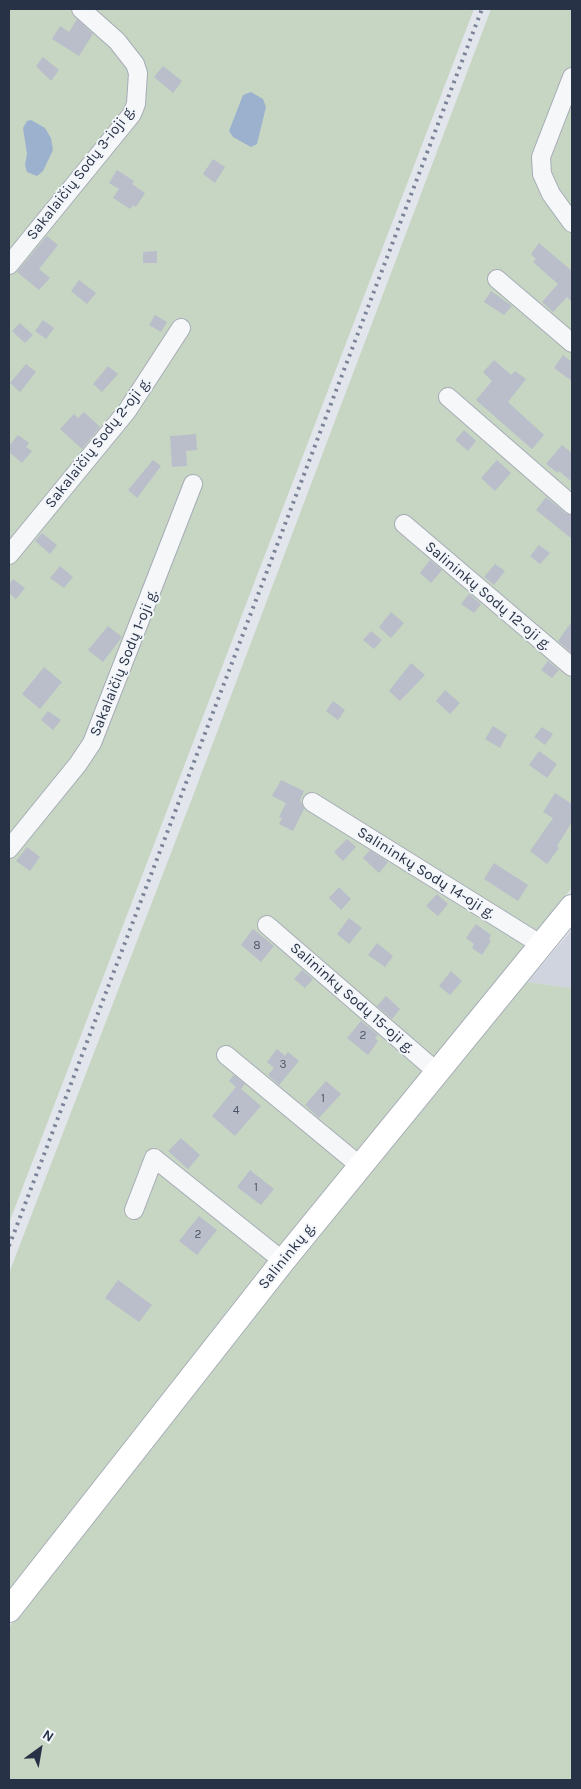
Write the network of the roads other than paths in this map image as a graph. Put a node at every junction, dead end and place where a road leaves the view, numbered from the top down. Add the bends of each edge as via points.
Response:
1 (81, 9) edge
2 (572, 77) edge
3 (572, 223) edge
4 (9, 265) edge
5 (497, 279) dead end
6 (181, 328) dead end
7 (572, 344) edge
8 (448, 397) dead end
9 (193, 484) dead end
10 (572, 505) edge
11 (404, 524) dead end
12 (9, 554) edge
13 (572, 667) edge
14 (312, 802) dead end
15 (9, 849) edge
16 (572, 907) edge
17 (267, 925) dead end
18 (540, 944) junction
19 (226, 1055) dead end
20 (436, 1071) junction
21 (360, 1165) junction
22 (134, 1210) dead end
23 (283, 1260) junction
24 (9, 1610) edge

1 - 4 street, Sakalaičių Sodų 3-ioji g. via 117,41 135,64 138,73 136,104 132,114
2 - 3 street via 541,157 542,174 551,194
5 - 7 street
6 - 12 street, Sakalaičių Sodų 2-oji g. via 127,411
8 - 10 street
9 - 15 street, Sakalaičių Sodų 1-oji g. via 92,743
11 - 13 street, Salininkų Sodų 12-oji g.
14 - 18 street, Salininkų Sodų 14-oji g.
16 - 18 main road, Salininkų g.
17 - 20 street, Salininkų Sodų 15-oji g.
18 - 20 main road, Salininkų g.
19 - 21 street
20 - 21 main road, Salininkų g.
21 - 23 main road, Salininkų g.
22 - 23 street via 154,1158
23 - 24 main road, Salininkų g.

